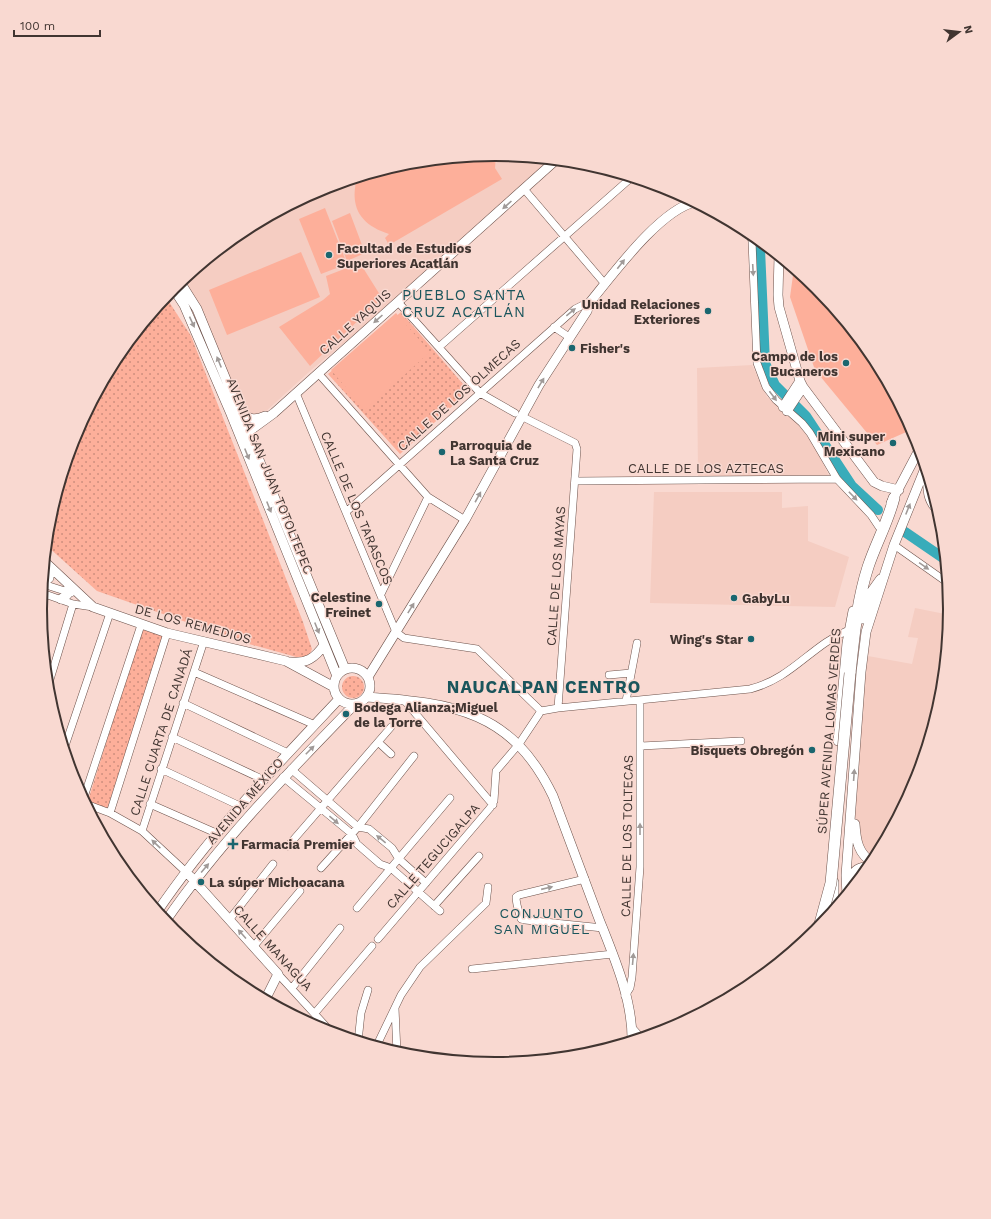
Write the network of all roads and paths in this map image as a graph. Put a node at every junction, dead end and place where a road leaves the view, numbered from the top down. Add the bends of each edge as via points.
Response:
1 (551, 165) edge
2 (627, 181) edge
3 (524, 189) junction
4 (688, 205) edge
5 (563, 237) junction
6 (752, 242) edge
7 (780, 263) edge
8 (605, 284) junction
9 (183, 287) edge
10 (177, 294) edge
11 (591, 301) junction
12 (398, 302) junction
13 (554, 327) junction
14 (570, 337) junction
15 (439, 347) junction
16 (318, 373) junction
17 (799, 388) junction
18 (296, 393) junction
19 (480, 393) junction
20 (786, 407) junction
21 (239, 411) junction
22 (274, 413) junction
23 (519, 415) junction
24 (244, 435) junction
25 (916, 455) edge
26 (919, 462) edge
27 (400, 464) junction
28 (910, 467) junction
29 (923, 474) edge
30 (837, 479) junction
31 (576, 481) junction
32 (927, 487) edge
33 (896, 494) junction
34 (428, 497) junction
35 (930, 500) edge
36 (346, 512) junction
37 (465, 520) junction
38 (879, 527) junction
39 (897, 547) junction
40 (49, 568) edge
41 (882, 580) junction
42 (943, 580) edge
43 (48, 584) edge
44 (69, 589) junction
45 (381, 594) junction
46 (47, 596) edge
47 (61, 599) junction
48 (73, 604) junction
49 (93, 607) junction
50 (110, 613) junction
51 (141, 625) junction
52 (848, 630) junction
53 (396, 632) junction
54 (167, 633) junction
55 (204, 641) junction
56 (637, 643) dead end
57 (324, 645) junction
58 (286, 661) junction
59 (345, 669) junction
60 (194, 672) junction
61 (852, 672) junction
62 (52, 673) edge
63 (631, 673) junction
64 (610, 675) dead end
65 (368, 677) junction
66 (335, 682) junction
67 (369, 693) junction
68 (339, 700) junction
69 (404, 700) junction
70 (640, 700) junction
71 (626, 701) junction
72 (183, 703) junction
73 (354, 705) junction
74 (558, 708) junction
75 (541, 711) junction
76 (315, 725) junction
77 (392, 727) dead end
78 (172, 737) junction
79 (67, 741) edge
80 (741, 741) dead end
81 (378, 742) junction
82 (519, 744) junction
83 (640, 746) junction
84 (288, 754) junction
85 (390, 754) dead end
86 (414, 756) dead end
87 (291, 768) junction
88 (161, 769) junction
89 (283, 777) junction
90 (264, 780) junction
91 (86, 792) edge
92 (450, 798) dead end
93 (328, 801) junction
94 (852, 802) junction
95 (150, 804) junction
96 (493, 805) junction
97 (92, 806) edge
98 (240, 806) junction
99 (322, 809) junction
100 (110, 812) junction
101 (226, 821) junction
102 (358, 826) junction
103 (237, 829) junction
104 (142, 830) junction
105 (216, 833) junction
106 (352, 834) junction
107 (833, 834) junction
108 (288, 846) dead end
109 (479, 856) dead end
110 (868, 858) edge
111 (399, 859) junction
112 (273, 864) dead end
113 (863, 866) edge
114 (321, 868) dead end
115 (391, 868) junction
116 (185, 871) junction
117 (584, 879) junction
118 (194, 880) junction
119 (426, 883) junction
120 (848, 886) edge
121 (488, 887) dead end
122 (847, 888) edge
123 (300, 891) dead end
124 (418, 892) junction
125 (834, 904) edge
126 (434, 906) junction
127 (160, 907) edge
128 (357, 908) dead end
129 (830, 909) edge
130 (440, 911) dead end
131 (169, 917) edge
132 (822, 917) edge
133 (229, 920) junction
134 (818, 922) edge
135 (340, 928) dead end
136 (603, 928) junction
137 (378, 939) dead end
138 (254, 946) junction
139 (372, 946) dead end
140 (613, 954) junction
141 (472, 969) dead end
142 (278, 974) junction
143 (292, 988) junction
144 (368, 990) dead end
145 (267, 996) edge
146 (625, 996) junction
147 (395, 1006) junction
148 (315, 1013) junction
149 (325, 1024) edge
150 (632, 1029) junction
151 (637, 1035) edge
152 (359, 1036) edge
153 (632, 1037) edge
154 (378, 1043) edge
155 (397, 1047) edge

1 - 3 main road, CALLE YAQUIS
2 - 5 street
3 - 5 street
3 -> 12 main road, CALLE YAQUIS
8 -> 4 main road via 629,253 663,222
5 - 8 street
5 - 15 street
6 -> 20 street via 757,363 766,387
7 - 17 main road via 779,307
8 - 11 main road
21 -> 9 main road, AVENIDA SAN JUAN TOTOLTEPEC via 197,309
10 -> 24 main road, AVENIDA SAN JUAN TOTOLTEPEC
13 -> 11 street, CALLE DE LOS OLMECAS via 575,308
11 - 14 main road
12 - 15 street
12 -> 16 main road, CALLE YAQUIS
13 - 14 street
13 - 19 street, CALLE DE LOS OLMECAS
23 -> 14 main road
15 - 19 street
16 - 18 main road, CALLE YAQUIS
16 - 27 street
17 - 20 main road
17 - 33 main road via 874,482
18 - 22 main road, CALLE YAQUIS
18 - 36 street, CALLE DE LOS TARASCOS
19 - 23 street
19 - 27 street, CALLE DE LOS OLMECAS
20 - 30 street via 810,433
21 - 22 main road via 254,420
21 - 24 main road, AVENIDA SAN JUAN TOTOLTEPEC
22 - 24 main road, CALLE YAQUIS
23 - 31 street, CALLE DE LOS MAYAS via 577,445
37 -> 23 main road
24 -> 57 main road, AVENIDA SAN JUAN TOTOLTEPEC
24 - 59 main road, AVENIDA SAN JUAN TOTOLTEPEC
25 - 28 main road, SÚPER AVENIDA LOMAS VERDES
26 - 28 main road
27 - 34 street
27 - 36 street, CALLE DE LOS OLMECAS
28 - 33 main road, SÚPER AVENIDA LOMAS VERDES
39 -> 29 main road
30 - 31 street, CALLE DE LOS AZTECAS
30 -> 38 street
31 - 74 street, CALLE DE LOS MAYAS
32 - 35 main road
33 - 38 main road, SÚPER AVENIDA LOMAS VERDES
33 - 61 highway via 890,515 868,566 860,596
34 - 37 street
34 - 45 street
36 - 45 street, CALLE DE LOS TARASCOS
53 -> 37 main road
38 - 52 main road, SÚPER AVENIDA LOMAS VERDES via 862,575
39 - 41 main road
39 -> 42 street
40 - 44 main road, DE LOS REMEDIOS
41 - 61 highway via 875,586 866,604
94 -> 41 main road via 860,672 866,632
43 - 44 street
44 - 47 main road
44 - 49 main road, DE LOS REMEDIOS
45 - 53 street, CALLE DE LOS TARASCOS
46 - 47 street
47 - 48 street
48 - 49 street
48 - 62 street
49 - 50 main road, DE LOS REMEDIOS
50 - 51 main road, DE LOS REMEDIOS
50 - 79 street
51 - 54 main road, DE LOS REMEDIOS
51 - 91 street
52 - 70 street via 830,639 795,667 763,686
52 - 107 main road, SÚPER AVENIDA LOMAS VERDES
53 - 65 main road
53 - 75 street via 404,638 478,649
54 - 55 main road, DE LOS REMEDIOS
54 - 100 street
55 - 58 main road, DE LOS REMEDIOS
55 - 60 street, CALLE CUARTA DE CANADÁ
56 - 63 street
57 - 58 main road via 310,660
57 - 66 main road, AVENIDA SAN JUAN TOTOLTEPEC
58 - 66 main road, DE LOS REMEDIOS via 324,681
59 - 65 main road via 358,668
59 - 66 main road
60 - 72 street, CALLE CUARTA DE CANADÁ
60 - 76 street
61 - 129 highway, bridge via 840,839
61 - 132 highway, bridge via 831,883
63 - 64 street
63 - 71 street
65 - 67 main road
66 - 68 main road via 334,692
67 - 69 main road
67 - 73 main road via 363,702
68 - 73 main road
68 - 76 main road, AVENIDA MÉXICO
69 - 82 main road via 468,713 488,722
69 - 96 street
70 - 71 street
70 - 83 street, CALLE DE LOS TOLTECAS
71 - 74 street
72 - 78 street, CALLE CUARTA DE CANADÁ
72 - 84 street
87 -> 73 main road, AVENIDA MÉXICO
74 - 75 street
75 - 82 street, CALLE TEGUCIGALPA
76 - 84 main road, AVENIDA MÉXICO
77 - 81 street
78 - 88 street, CALLE CUARTA DE CANADÁ
78 - 90 street
80 - 83 street
81 - 85 street
81 - 93 street
82 - 96 street, CALLE TEGUCIGALPA via 496,771
82 - 117 main road via 543,777
146 -> 83 street, CALLE DE LOS TOLTECAS via 632,977 640,896
84 - 90 main road, AVENIDA MÉXICO
86 - 102 street
87 - 89 main road, AVENIDA MÉXICO
87 - 93 street
88 - 95 street, CALLE CUARTA DE CANADÁ
88 - 98 street
89 - 99 street
89 - 103 main road, AVENIDA MÉXICO
90 - 98 main road, AVENIDA MÉXICO
92 - 111 street
93 - 99 street
93 - 102 street
94 - 110 main road via 857,842 860,851
94 - 122 main road
95 - 104 street, CALLE CUARTA DE CANADÁ
95 - 105 street
96 - 119 street, CALLE TEGUCIGALPA
97 - 100 street
98 - 101 main road, AVENIDA MÉXICO
99 -> 106 street
99 - 108 street
100 - 104 street
101 - 103 main road
101 - 105 main road, AVENIDA MÉXICO
102 - 106 street
111 -> 102 street via 392,848 369,830
118 -> 103 main road, AVENIDA MÉXICO
116 -> 104 street
105 - 116 main road, AVENIDA MÉXICO
106 - 114 street
106 - 115 street via 357,844 380,864
107 - 125 main road, SÚPER AVENIDA LOMAS VERDES
107 - 134 main road via 830,870
109 - 126 street
111 - 115 street
111 - 119 street
112 - 133 street
113 - 120 main road via 851,875
115 - 124 street
115 - 128 street
116 - 118 main road, CALLE MANAGUA
116 - 127 main road, AVENIDA MÉXICO
117 - 136 main road
136 -> 117 street via 521,919 516,897
118 - 131 main road, AVENIDA MÉXICO
118 - 133 main road, CALLE MANAGUA
119 - 124 street, CALLE TEGUCIGALPA
121 - 147 street via 486,903 420,967
123 - 138 street
124 - 126 street
124 - 137 street, CALLE TEGUCIGALPA
126 - 130 street
138 -> 133 main road, CALLE MANAGUA
135 - 143 street
136 - 140 main road
138 - 142 main road, CALLE MANAGUA
139 - 148 street
140 - 141 street
140 - 146 main road
142 - 143 street, CALLE MANAGUA
142 - 145 main road
143 - 148 street, CALLE MANAGUA
144 - 152 street via 361,1013
146 - 150 main road
147 - 154 street
147 - 155 street
148 - 149 street, CALLE MANAGUA
150 - 151 main road
150 - 153 main road

